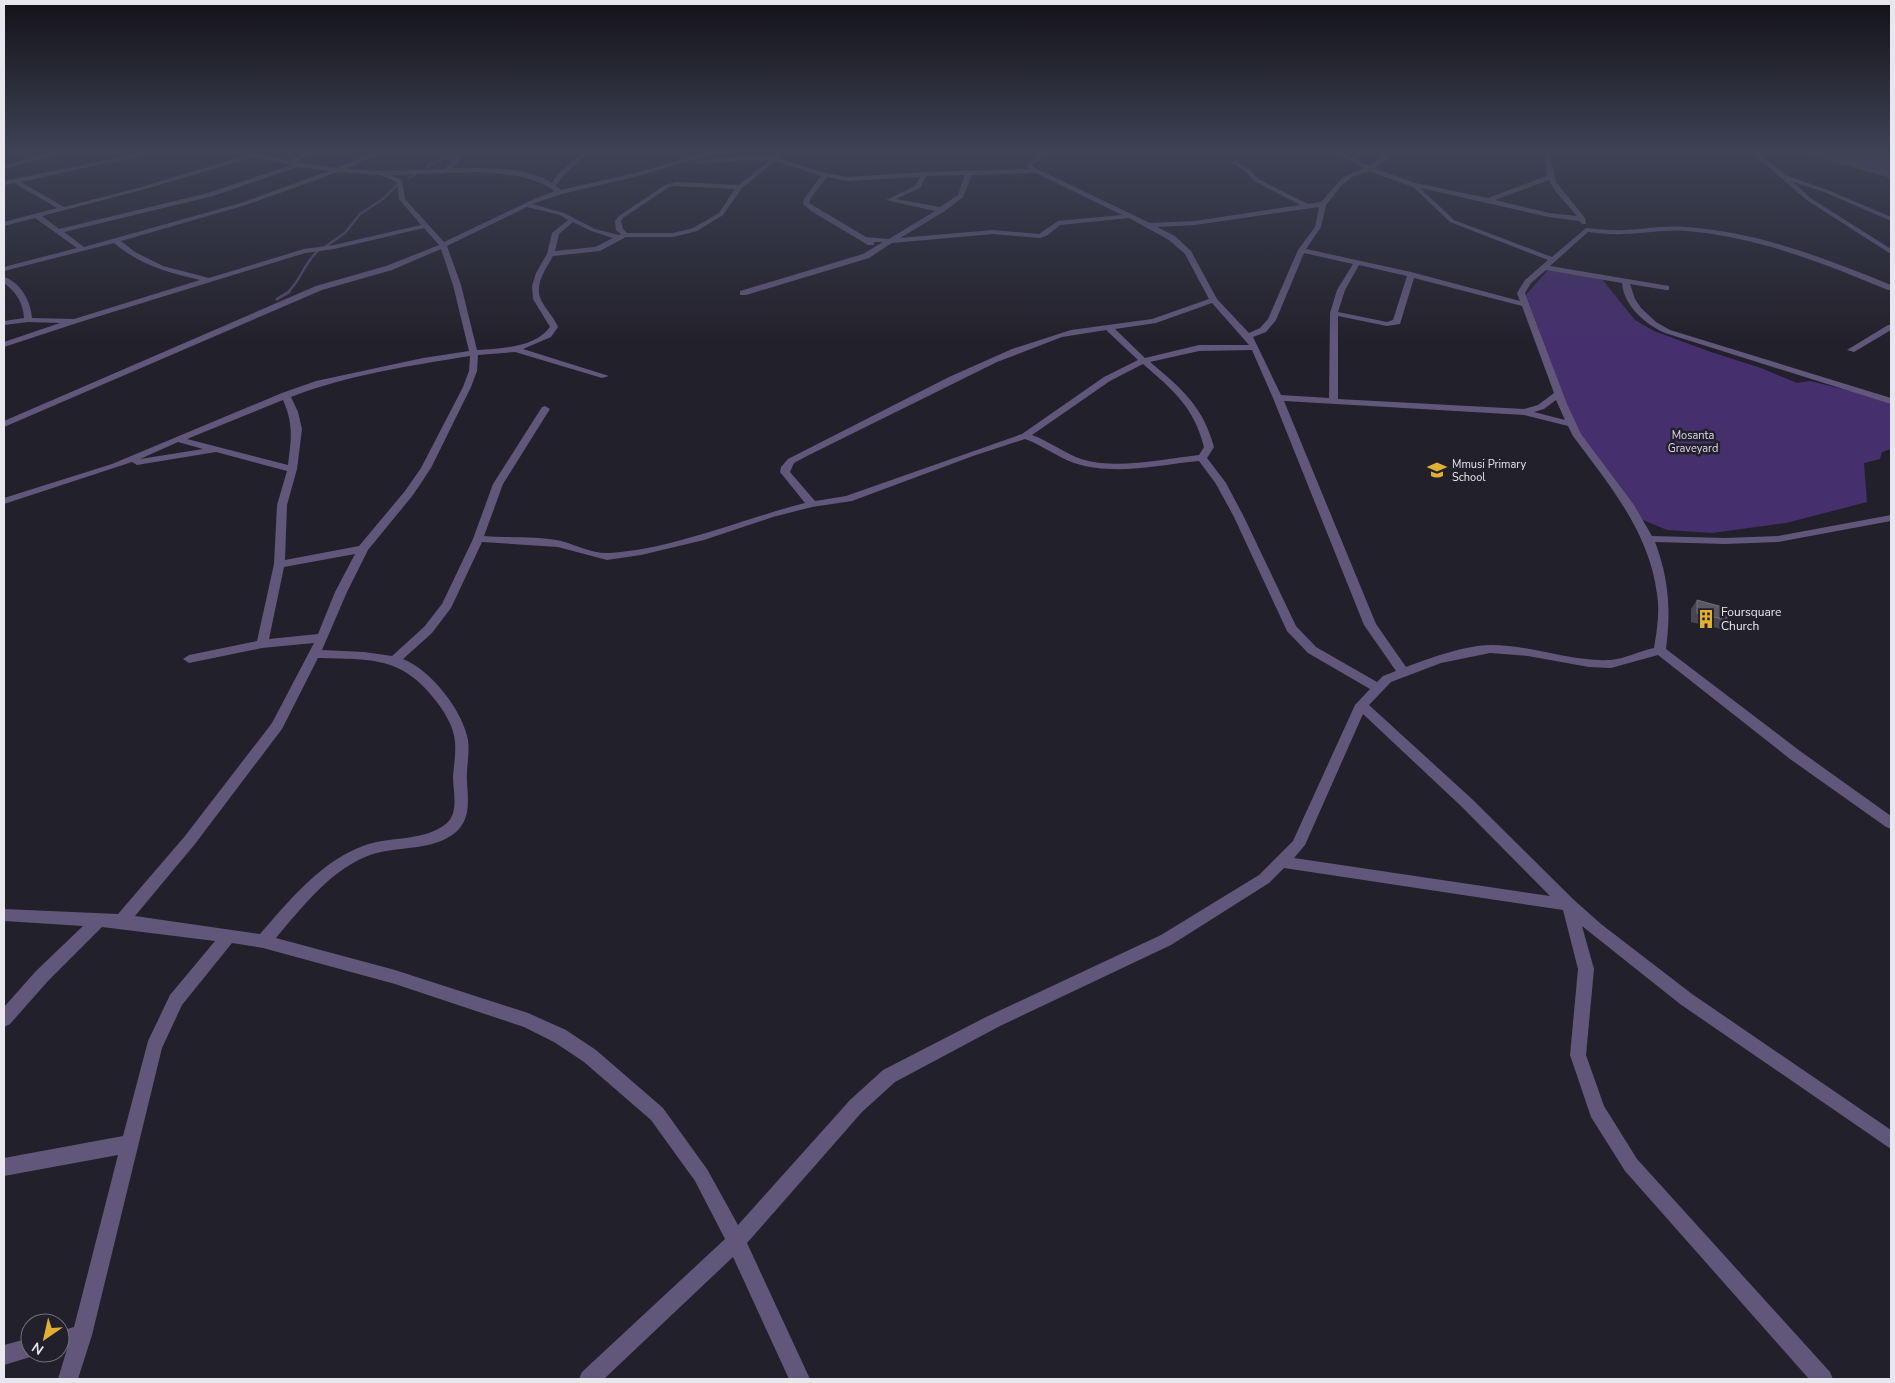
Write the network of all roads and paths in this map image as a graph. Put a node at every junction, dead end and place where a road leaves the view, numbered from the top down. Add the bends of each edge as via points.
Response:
1 (37, 216) joint
2 (122, 216) edge
3 (204, 216) edge
4 (417, 216) edge
5 (505, 216) edge
6 (565, 216) edge
7 (623, 216) edge
8 (718, 216) edge
9 (823, 216) edge
10 (934, 216) edge
11 (1130, 216) joint
12 (1244, 216) edge
13 (1320, 216) edge
14 (1446, 216) edge
15 (1551, 216) edge
16 (1577, 216) edge
17 (1834, 216) edge
18 (572, 220) junction
19 (6, 222) edge
20 (1148, 225) junction
21 (1584, 225) junction
22 (426, 226) junction
23 (59, 231) junction
24 (622, 236) junction
25 (866, 239) junction
26 (116, 241) junction
27 (893, 241) junction
28 (443, 246) junction
29 (83, 249) junction
30 (879, 249) junction
31 (1302, 250) junction
32 (1891, 252) edge
33 (551, 254) junction
34 (1356, 263) junction
35 (1549, 263) junction
36 (4, 270) edge
37 (1411, 274) junction
38 (4, 279) edge
39 (211, 280) junction
40 (1626, 280) junction
41 (1666, 288) dead end
42 (1891, 288) edge
43 (743, 293) dead end
44 (1214, 300) junction
45 (1524, 304) junction
46 (1334, 314) junction
47 (28, 320) junction
48 (74, 321) junction
49 (4, 323) edge
50 (1108, 326) junction
51 (1889, 331) edge
52 (1248, 336) junction
53 (4, 345) edge
54 (1255, 347) junction
55 (514, 349) junction
56 (1851, 350) dead end
57 (474, 353) junction
58 (1144, 361) junction
59 (605, 376) dead end
60 (1558, 394) junction
61 (285, 395) junction
62 (1278, 398) junction
63 (1891, 400) edge
64 (1333, 401) junction
65 (545, 409) dead end
66 (1524, 412) junction
67 (6, 421) edge
68 (1571, 424) junction
69 (1025, 436) junction
70 (177, 438) junction
71 (218, 450) junction
72 (1202, 458) junction
73 (115, 466) junction
74 (292, 469) junction
75 (4, 501) edge
76 (812, 504) junction
77 (1891, 515) edge
78 (478, 539) junction
79 (1648, 539) junction
80 (363, 549) junction
81 (279, 564) junction
82 (322, 638) junction
83 (262, 644) junction
84 (1660, 650) junction
85 (314, 654) junction
86 (189, 659) dead end
87 (395, 660) junction
88 (1403, 672) junction
89 (1378, 688) junction
90 (1361, 704) junction
91 (1891, 823) edge
92 (1281, 862) junction
93 (1569, 905) junction
94 (4, 914) edge
95 (99, 920) junction
96 (122, 921) junction
97 (229, 935) junction
98 (263, 940) junction
99 (4, 1019) edge
100 (1891, 1140) edge
101 (129, 1144) junction
102 (4, 1167) edge
103 (736, 1241) junction
104 (82, 1336) junction
105 (70, 1339) edge
106 (20, 1351) edge
107 (4, 1355) edge
108 (68, 1379) edge
109 (589, 1379) edge
110 (800, 1379) edge
111 (1823, 1379) edge

1 - 19 street
1 - 23 street
2 - 23 street
3 - 26 street
4 - 22 street
5 - 28 street
6 - 18 street
7 - 24 street via 618,221
8 - 24 street via 689,232
9 - 25 street
10 - 27 street
11 - 20 street
11 - 27 street via 1058,223 1046,235 1040,236 993,232
12 - 20 street via 1195,223
13 - 31 street via 1318,227
14 - 35 street
15 - 21 street
16 - 21 street
17 - 32 street
18 - 24 street via 593,230
18 - 33 street via 556,233
20 - 44 street via 1182,246
21 - 35 street
21 - 42 street via 1627,232 1687,229 1752,239 1801,251
22 - 28 street
22 - 39 street via 304,251
23 - 29 street
24 - 33 street via 597,249
25 - 27 street
25 - 30 street
26 - 29 street
26 - 39 street via 132,254 160,268
27 - 30 street
28 - 57 street via 457,285
28 - 67 street via 389,268 319,288
29 - 36 street
30 - 43 street via 866,256
31 - 34 street
31 - 52 street via 1272,320 1263,330
33 - 55 street via 534,288 539,304 554,327 540,340
34 - 37 street
34 - 46 street via 1341,290
35 - 40 street
35 - 45 street via 1521,293
37 - 45 street
37 - 46 street via 1397,322 1387,324
38 - 47 street via 21,295
39 - 48 street
40 - 41 street
40 - 63 street via 1631,298 1654,324 1693,340
44 - 50 street via 1155,320
44 - 52 street
45 - 60 street
46 - 64 street
47 - 48 street
47 - 49 street
48 - 53 street
50 - 58 street
50 - 76 street via 1058,335 988,361 791,461 785,472
51 - 56 street
52 - 54 street
54 - 58 street via 1199,348
54 - 62 street
55 - 57 street
55 - 59 street
57 - 61 street via 319,383
57 - 80 street via 473,371 467,387 426,468
58 - 69 street via 1106,379
58 - 72 street via 1190,402 1207,436 1209,447
60 - 66 street via 1541,406
60 - 68 street
61 - 70 street
61 - 74 street via 297,429
62 - 64 street
62 - 88 street via 1370,625
64 - 66 street
65 - 78 street via 498,484
66 - 68 street
68 - 79 street via 1630,507
69 - 72 street via 1093,465 1118,466
69 - 76 street via 848,499
70 - 71 street
70 - 73 street
71 - 73 street
71 - 74 street
72 - 89 street via 1221,483 1239,517 1291,628 1312,650
73 - 75 street
74 - 81 street via 282,505
76 - 78 street via 769,514 700,538 607,557 559,544
77 - 79 street via 1778,539
78 - 87 street via 447,605 428,630
79 - 84 street via 1663,594
80 - 81 street
80 - 82 street
81 - 83 street
82 - 83 street
82 - 85 street
83 - 86 street
84 - 88 street via 1611,664 1490,649 1440,659
84 - 91 street via 1795,755
85 - 87 street
85 - 96 street via 277,726 190,840
87 - 98 street via 415,671 430,685 449,708 461,738 462,803 458,820 442,833 353,855 300,900
88 - 89 street
89 - 90 street
90 - 92 street via 1298,845
90 - 93 street
92 - 93 street
92 - 103 street via 1264,879 1166,940 994,1021 889,1076 856,1106
93 - 100 street via 1686,999
93 - 111 street via 1586,969 1578,1055 1598,1111 1631,1165
94 - 95 street
95 - 96 street
95 - 99 street
96 - 97 street
97 - 98 street
97 - 101 street via 176,1000 154,1048
98 - 103 street via 429,988 528,1020 560,1036 590,1056 657,1114 701,1175
101 - 102 street
101 - 104 street
103 - 109 street
103 - 110 street
104 - 105 street
104 - 108 street
106 - 107 street

